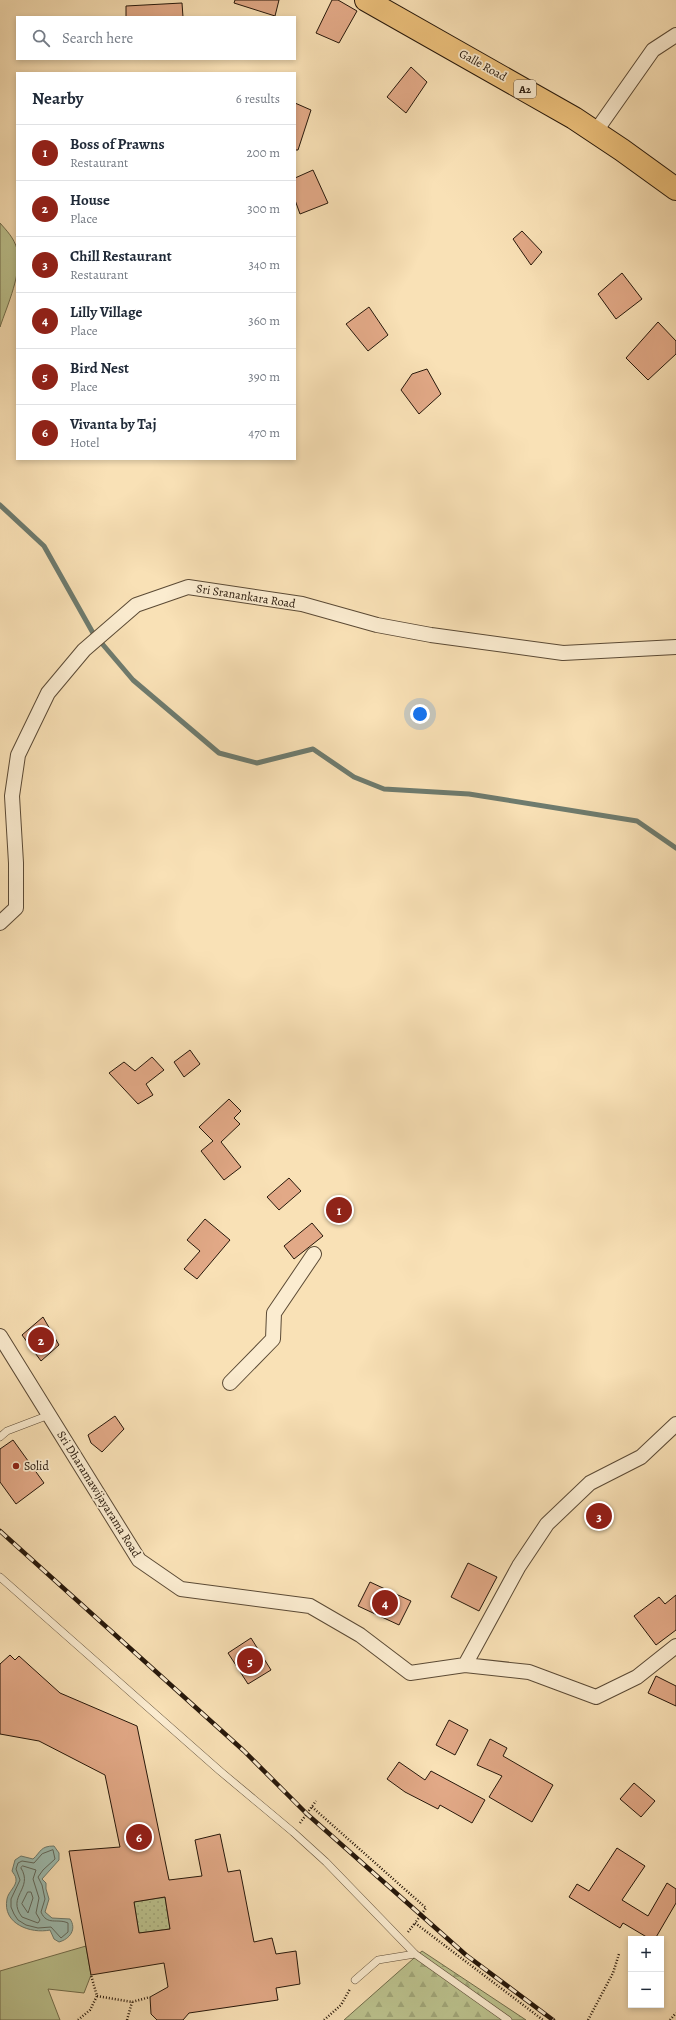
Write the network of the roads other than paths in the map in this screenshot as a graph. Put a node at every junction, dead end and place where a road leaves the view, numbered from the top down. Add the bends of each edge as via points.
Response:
1 (366, 0) edge
2 (676, 35) edge
3 (596, 131) junction
4 (676, 190) edge
5 (676, 647) edge
6 (0, 923) edge
7 (314, 1254) dead end
8 (0, 1336) edge
9 (230, 1383) dead end
10 (49, 1415) junction
11 (676, 1424) edge
12 (0, 1437) edge
13 (0, 1577) edge
14 (676, 1646) edge
15 (465, 1665) junction
16 (415, 1954) junction
17 (355, 1980) road end
18 (508, 2020) edge

1 - 3 highway, Galle Road / A2
2 - 3 street via 653,50
3 - 4 highway, Galle Road / A2
5 - 6 street, Sri Sranankara Road via 563,654 431,635 377,625 302,604 188,587 136,605 84,650 48,693 18,755 12,796 16,908
7 - 9 street via 274,1313 273,1339
8 - 10 street, Sri Dharamawijayarama Road
10 - 12 lane via 7,1431
10 - 15 street, Sri Dharamawijayarama Road via 139,1560 181,1589 310,1606 360,1635 410,1673
11 - 15 street via 641,1457 590,1483 547,1524 519,1566
13 - 16 lane via 293,1832 326,1862
14 - 15 street, Sri Dharamawijayarama Road via 637,1677 596,1698 529,1672
16 - 17 lane via 378,1960
16 - 18 lane

